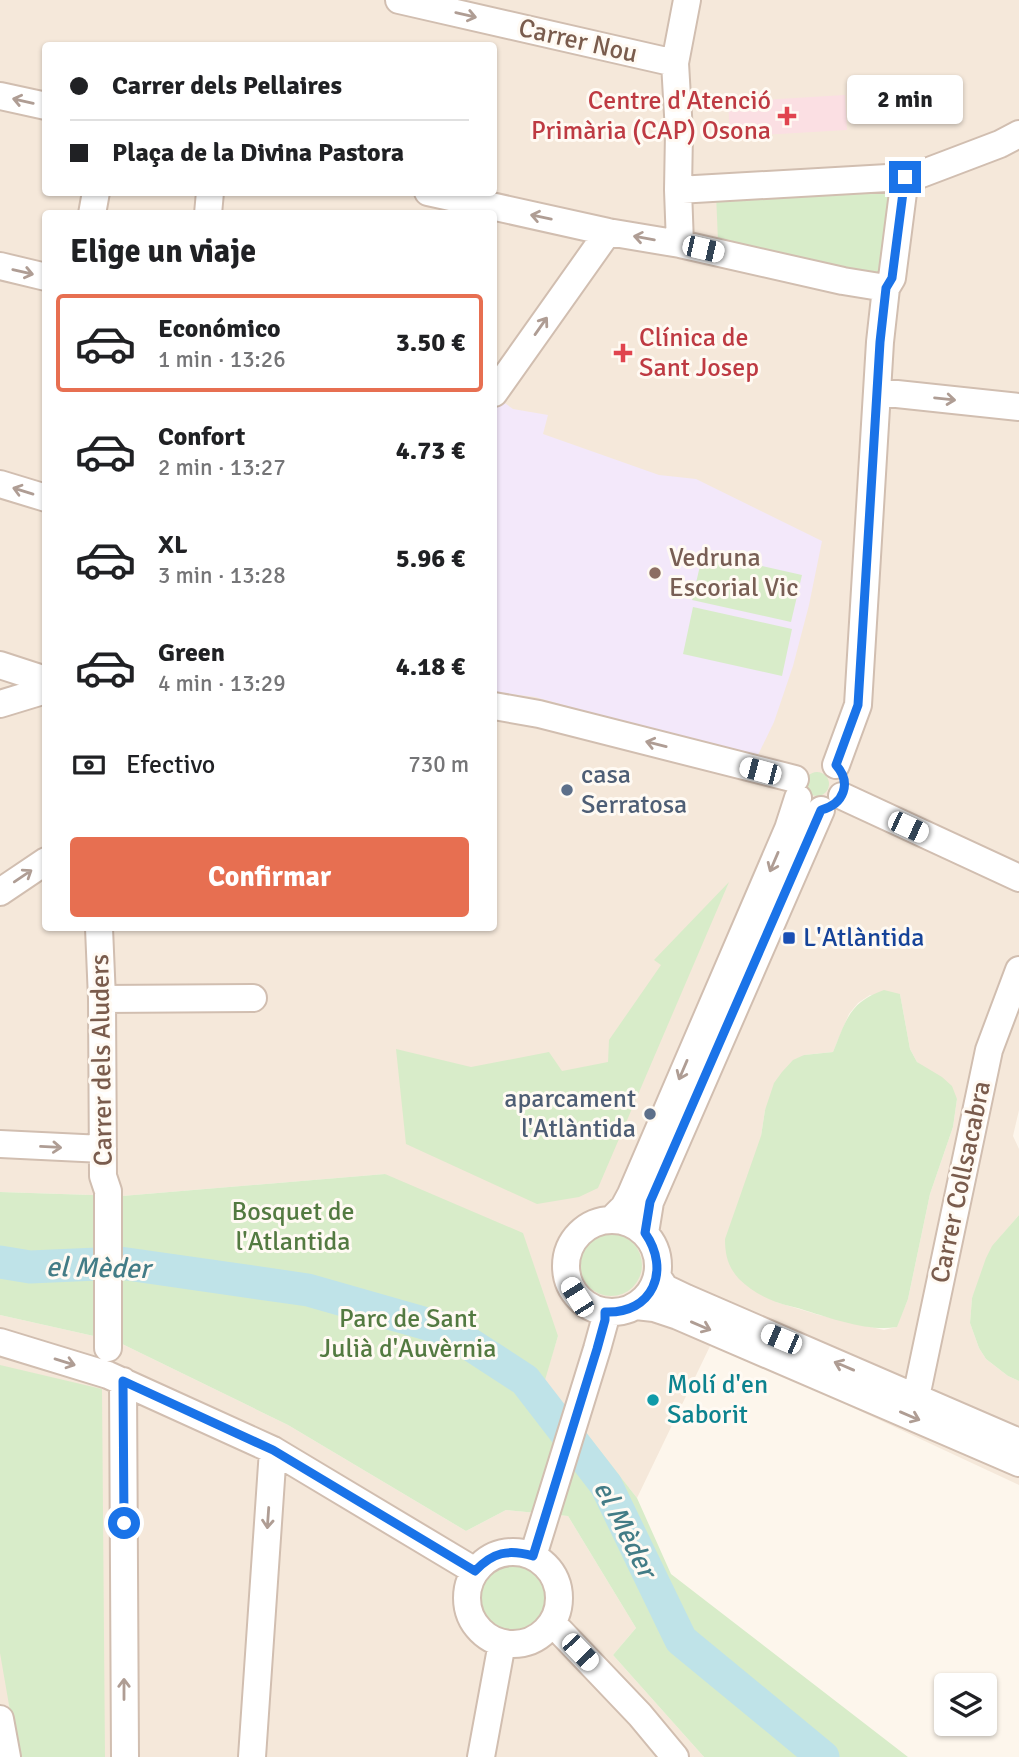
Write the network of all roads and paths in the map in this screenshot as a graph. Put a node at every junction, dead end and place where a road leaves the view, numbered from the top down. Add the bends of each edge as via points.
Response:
1 (400, 0) edge
2 (687, 0) edge
3 (705, 0) edge
4 (675, 63) junction
5 (0, 96) edge
6 (42, 105) edge
7 (1019, 134) edge
8 (905, 177) junction
9 (678, 190) junction
10 (446, 196) edge
11 (608, 232) junction
12 (680, 244) junction
13 (0, 266) edge
14 (42, 276) edge
15 (886, 288) junction
16 (497, 384) edge
17 (878, 391) junction
18 (1019, 407) edge
19 (0, 484) edge
20 (42, 497) edge
21 (0, 665) edge
22 (42, 679) edge
23 (42, 691) edge
24 (0, 704) edge
25 (497, 707) edge
26 (810, 773) junction
27 (832, 803) junction
28 (42, 864) edge
29 (1019, 878) edge
30 (0, 892) edge
31 (99, 931) edge
32 (1019, 970) edge
33 (253, 998) dead end
34 (102, 999) junction
35 (0, 1144) edge
36 (103, 1149) junction
37 (611, 1220) junction
38 (645, 1233) junction
39 (657, 1276) junction
40 (636, 1306) junction
41 (605, 1312) junction
42 (0, 1342) edge
43 (108, 1348) dead end
44 (123, 1381) junction
45 (916, 1397) junction
46 (1019, 1442) edge
47 (273, 1450) junction
48 (1019, 1463) edge
49 (533, 1556) junction
50 (475, 1571) junction
51 (550, 1627) junction
52 (502, 1643) junction
53 (0, 1719) edge
54 (7, 1757) edge
55 (125, 1757) edge
56 (252, 1757) edge
57 (481, 1757) edge
58 (675, 1757) edge

1 -> 4 street, Carrer Nou
2 - 3 street
2 - 4 street
4 - 9 street
6 -> 5 street
7 - 8 street
8 - 9 street
8 - 15 street via 892,278
9 - 12 street
11 -> 10 street
12 -> 11 street
16 -> 11 street
12 - 15 street
13 -> 14 street
15 - 17 street
17 -> 18 street
17 - 26 street via 858,705
20 -> 19 street
21 - 22 street
23 - 24 street
26 -> 25 street
26 - 27 street via 808,807
26 - 27 street via 844,777 845,787
26 -> 37 street via 631,1194
27 - 29 street
27 - 38 street via 650,1202
30 -> 28 street
31 - 34 street, Carrer dels Aluders
32 - 45 street, Carrer Collsacabra via 989,1050
33 - 34 street
34 - 36 street, Carrer dels Aluders
35 -> 36 street
36 - 43 street, Carrer dels Aluders via 108,1191
37 - 38 street
37 - 41 street via 597,1222 578,1234 565,1268 577,1297
38 - 39 street via 655,1250
39 - 40 street via 654,1287
45 -> 39 street via 686,1298 666,1288
40 - 41 street
40 -> 48 street via 678,1316
41 - 49 street
42 -> 44 street
44 - 47 street
55 -> 44 street
45 - 46 street
47 - 50 street
47 -> 56 street
49 - 50 street via 495,1555
49 - 51 street via 549,1569 558,1588 560,1601
50 - 52 street via 467,1592 471,1619 489,1639
51 - 52 street via 528,1642
51 - 58 street via 560,1631
52 - 57 street
53 - 54 street

